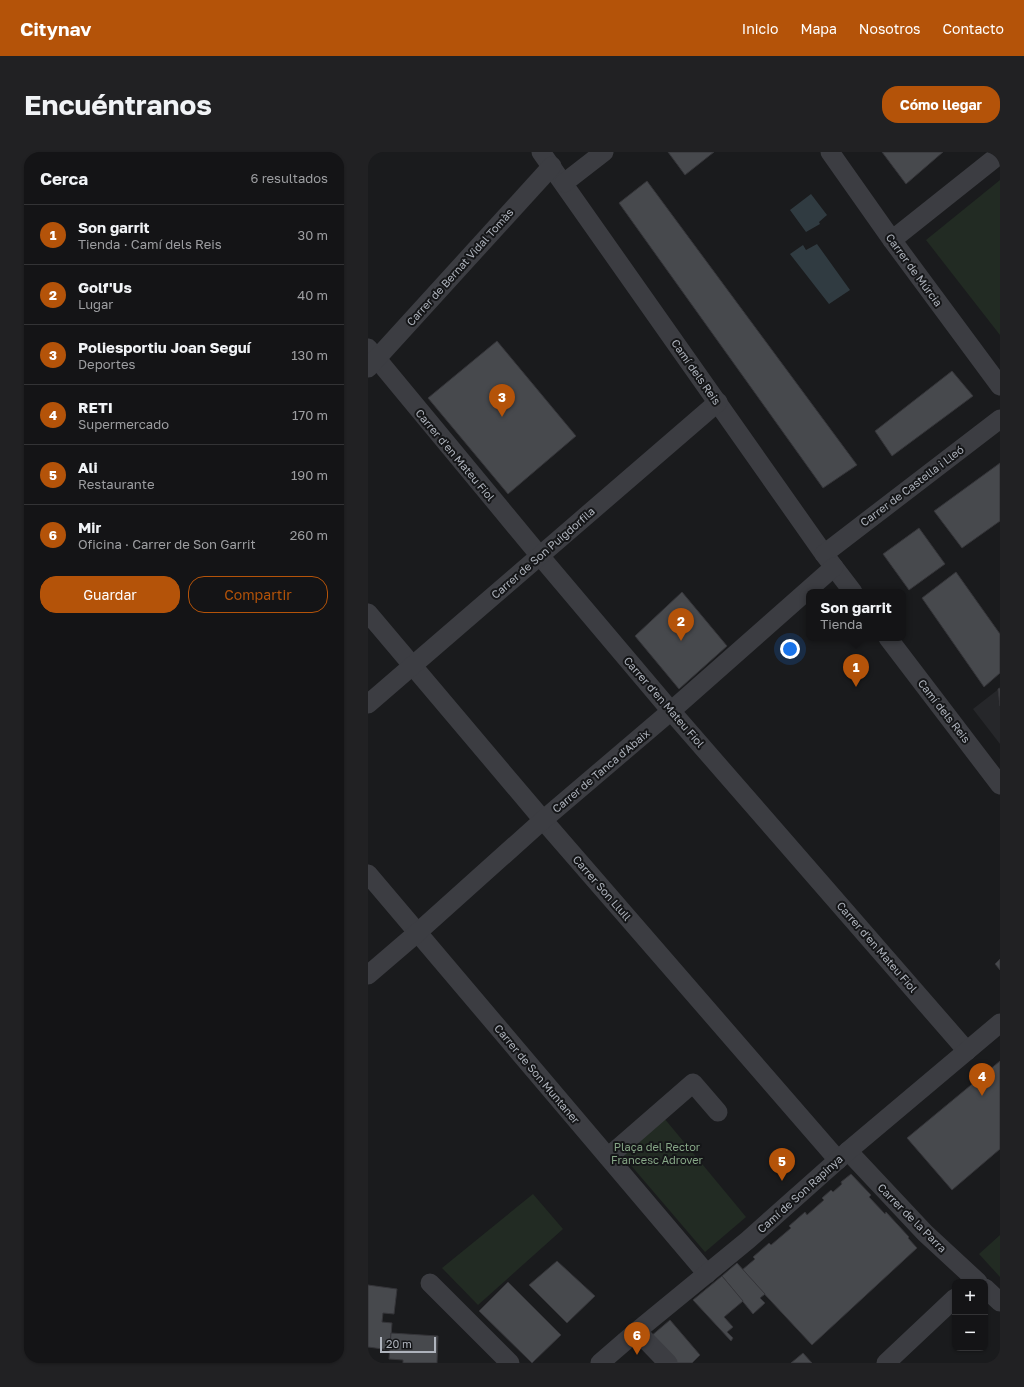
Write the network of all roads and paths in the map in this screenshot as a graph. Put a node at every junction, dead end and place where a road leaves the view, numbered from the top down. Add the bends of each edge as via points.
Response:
1 (604, 152) edge
2 (830, 152) edge
3 (1000, 154) edge
4 (547, 157) edge
5 (564, 183) junction
6 (892, 240) junction
7 (371, 359) edge
8 (1000, 386) edge
9 (718, 402) junction
10 (1000, 419) edge
11 (540, 556) junction
12 (829, 561) junction
13 (851, 589) edge
14 (368, 613) edge
15 (890, 641) edge
16 (412, 665) junction
17 (368, 704) edge
18 (671, 711) junction
19 (1000, 785) edge
20 (543, 820) junction
21 (368, 874) edge
22 (417, 933) junction
23 (368, 975) edge
24 (1000, 1023) edge
25 (967, 1051) junction
26 (718, 1112) dead end
27 (843, 1156) junction
28 (608, 1157) junction
29 (707, 1274) junction
30 (974, 1279) edge
31 (430, 1282) dead end
32 (988, 1292) edge
33 (952, 1301) edge
34 (1000, 1302) edge
35 (637, 1331) junction
36 (510, 1363) edge
37 (600, 1363) edge
38 (668, 1363) edge
39 (886, 1363) edge

1 - 5 street
2 - 6 street, Carrer de Múrcia
3 - 6 street
4 - 5 street, Camí dels Reis
4 - 7 street, Carrer de Bernat Vidal Tomàs
5 - 9 street, Camí dels Reis
6 - 8 street, Carrer de Múrcia
7 - 11 street, Carrer d'en Mateu Fiol
9 - 11 street, Carrer de Son Puigdorfila
9 - 12 street, Camí dels Reis
10 - 12 street, Carrer de Castella i Lleó via 836,544
11 - 16 street, Carrer de Son Puigdorfila
11 - 18 street, Carrer d'en Mateu Fiol
12 - 13 street, Camí dels Reis
12 - 18 street, Carrer de Tanca d'Abaix
14 - 16 street, Carrer Son Llull
15 - 19 street, Camí dels Reis
16 - 17 street, Carrer de Son Puigdorfila
16 - 20 street, Carrer Son Llull
18 - 20 street, Carrer de Tanca d'Abaix
18 - 25 street, Carrer d'en Mateu Fiol
20 - 22 street, Carrer de Tanca d'Abaix
20 - 27 street, Carrer Son Llull
21 - 22 street, Carrer de Son Muntaner
22 - 23 street, Carrer de Tanca d'Abaix
22 - 28 street, Carrer de Son Muntaner
24 - 25 street, Camí de Son Rapinya
25 - 27 street, Camí de Son Rapinya
26 - 28 street via 693,1082
27 - 29 street, Camí de Son Rapinya
27 - 30 street, Carrer de la Parra
28 - 29 street, Carrer de Son Muntaner
29 - 35 street, Camí de Son Rapinya
31 - 36 street
32 - 34 street, Carrer de la Parra
33 - 39 street
35 - 37 street, Camí de Son Rapinya
35 - 38 street

